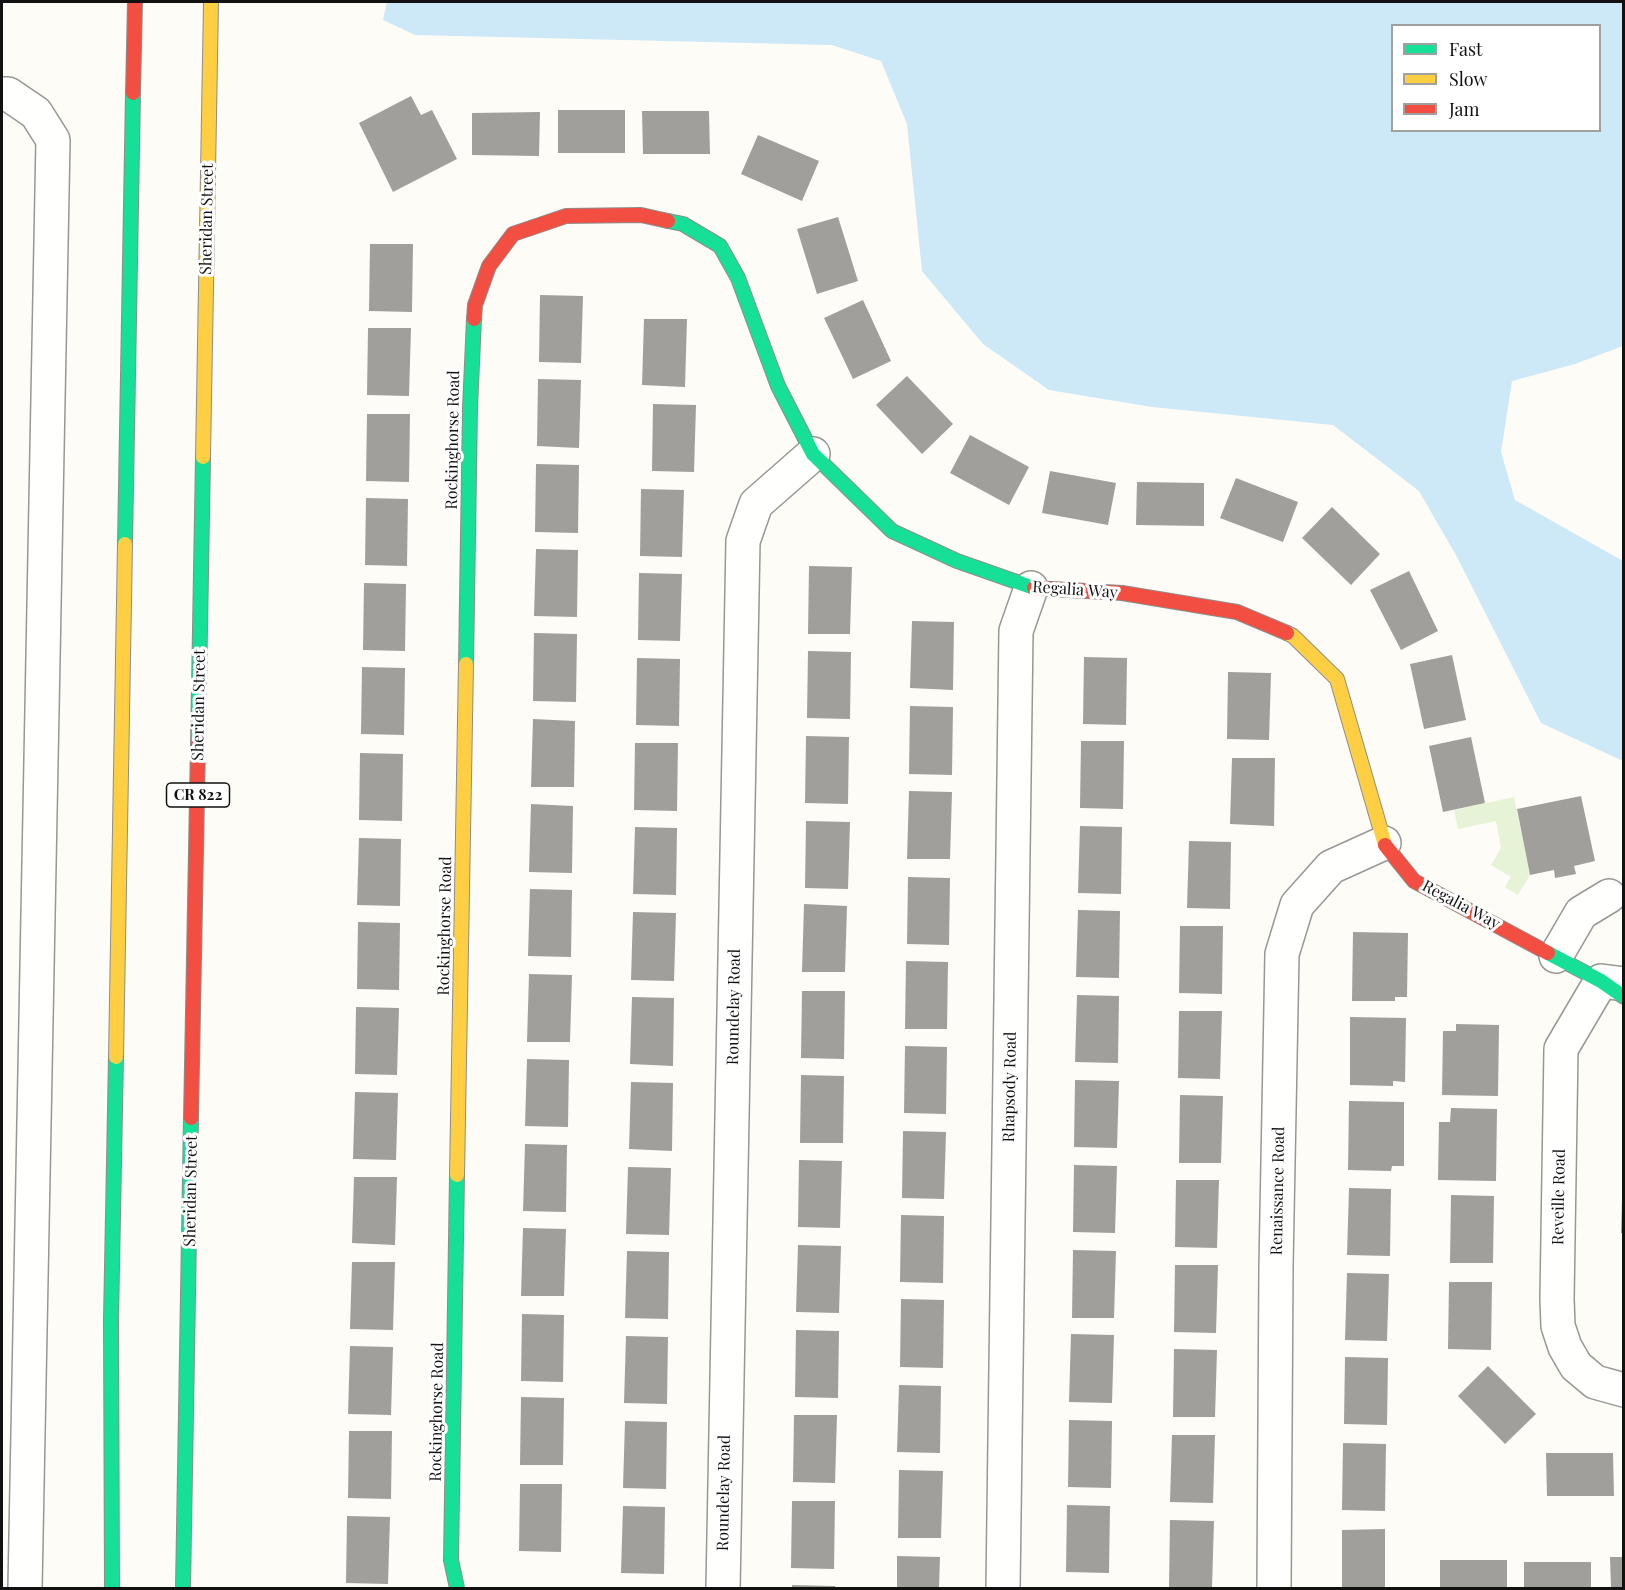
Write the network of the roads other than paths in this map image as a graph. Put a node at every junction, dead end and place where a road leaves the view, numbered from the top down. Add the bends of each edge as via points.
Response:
1 (135, 2) edge
2 (211, 2) edge
3 (2, 94) edge
4 (489, 266) joint
5 (813, 454) junction
6 (1032, 588) junction
7 (1384, 843) junction
8 (1609, 896) dead end
9 (1556, 956) junction
10 (1616, 987) edge
11 (1623, 1390) edge
12 (25, 1588) edge
13 (111, 1588) edge
14 (183, 1588) edge
15 (457, 1588) edge
16 (723, 1588) edge
17 (1003, 1588) edge
18 (1274, 1588) edge

1 - 13 main road via 111,1308
2 - 14 main road, Sheridan Street / CR 822
3 - 12 street via 36,113 53,140
4 - 5 main road, Regalia Way via 513,234 566,216 641,215 683,224 720,246 738,278 778,386
4 - 15 main road, Rockinghorse Road via 475,305 470,408 451,1560
5 - 6 main road, Regalia Way via 892,531 957,561
5 - 16 street, Roundelay Road via 756,504 743,540
6 - 7 main road, Regalia Way via 1122,593 1237,612 1293,636 1337,679
6 - 17 street, Rhapsody Road via 1016,631
7 - 9 main road, Regalia Way via 1414,881
7 - 18 street, Renaissance Road via 1332,867 1297,904 1282,954
8 - 9 street via 1581,913
9 - 10 main road, Regalia Way
10 - 11 street, Reveille Road via 1561,1048 1558,1326 1576,1366 1596,1382

